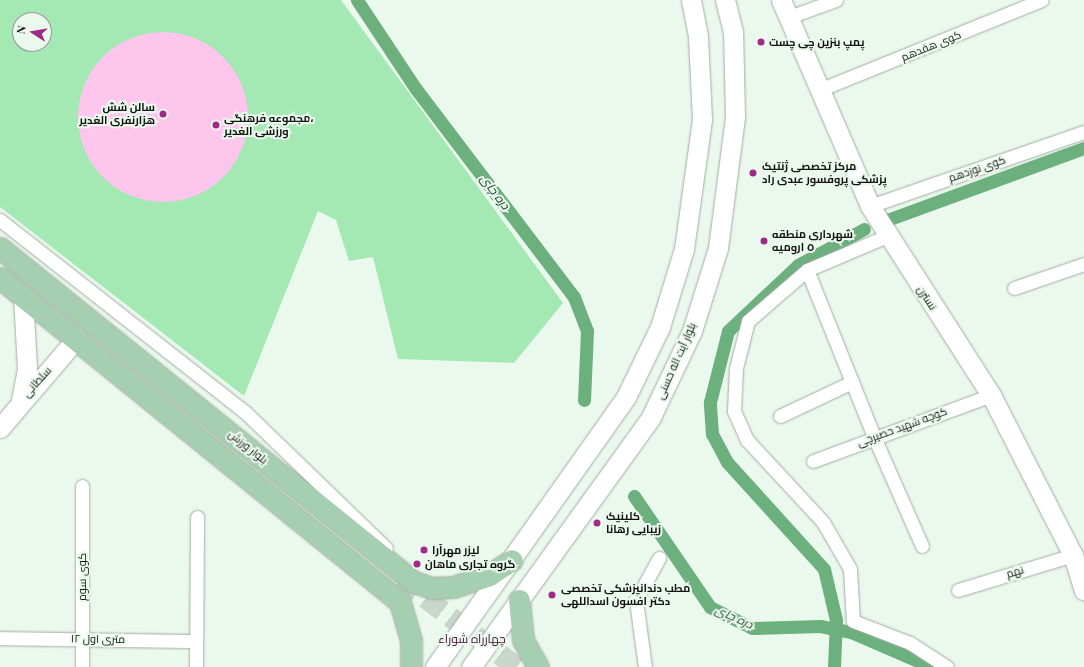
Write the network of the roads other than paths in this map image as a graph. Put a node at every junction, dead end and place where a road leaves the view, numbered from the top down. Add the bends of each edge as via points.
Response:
1 (691, 0) edge
2 (725, 0) edge
3 (781, 0) edge
4 (836, 0) edge
5 (1042, 0) edge
6 (1014, 6) edge
7 (788, 17) junction
8 (819, 90) junction
9 (1084, 132) edge
10 (870, 206) junction
11 (0, 220) edge
12 (887, 236) junction
13 (0, 248) edge
14 (1084, 264) edge
15 (808, 270) junction
16 (0, 278) edge
17 (1014, 288) dead end
18 (23, 296) junction
19 (99, 300) junction
20 (91, 319) junction
21 (77, 338) junction
22 (852, 382) junction
23 (991, 395) junction
24 (21, 400) junction
25 (780, 416) dead end
26 (0, 428) edge
27 (874, 437) junction
28 (813, 461) dead end
29 (82, 486) dead end
30 (197, 517) dead end
31 (922, 546) dead end
32 (1073, 555) junction
33 (659, 558) dead end
34 (512, 560) junction
35 (391, 564) junction
36 (1083, 579) edge
37 (414, 582) junction
38 (958, 590) dead end
39 (519, 600) junction
40 (400, 602) junction
41 (476, 609) junction
42 (500, 626) junction
43 (0, 638) edge
44 (82, 639) junction
45 (196, 641) junction
46 (439, 660) edge
47 (82, 667) edge
48 (196, 667) edge
49 (411, 667) edge
50 (463, 667) edge
51 (470, 667) edge
52 (538, 667) edge
53 (645, 667) edge
54 (947, 667) edge

1 - 34 main road via 698,36 702,119 684,249 662,320 626,397
2 - 39 main road, بلوار آیت اله حسنی via 732,32 735,117 718,248 692,331 651,417
3 - 7 main road, نسترن
4 - 7 street
5 - 6 street, کوی هفدهم
6 - 8 street, کوی هفدهم
7 - 8 main road, نسترن
8 - 10 main road, نسترن
9 - 10 street, کوی نوزدهم
10 - 12 main road, نسترن
11 - 19 street
12 - 15 street
12 - 23 main road, نسترن
13 - 20 main road, بلوار ورزش
14 - 17 street
15 - 22 street
15 - 54 street via 748,321 736,368 734,411 747,440 822,522 850,569 853,621 910,643
16 - 18 main road
18 - 21 main road
18 - 24 main road via 28,368
19 - 20 street
19 - 35 street via 245,412 390,552
20 - 35 main road, بلوار ورزش
21 - 24 main road, سلطانی
21 - 40 main road
22 - 25 street
22 - 27 street
23 - 27 street, کوچه شهید حصیرچی
23 - 32 main road, نسترن
24 - 26 main road, سلطانی
27 - 28 street, کوچه شهید حصیرچی
27 - 31 street
29 - 44 street, کوی سوم
30 - 45 street
32 - 36 main road, نسترن
32 - 38 street, نهم
33 - 53 street via 636,600
34 - 37 main road, بلوار ورزش via 489,575 453,587 433,588
34 - 41 main road
35 - 37 main road, بلوار ورزش
37 - 40 main road via 418,588 416,599 407,604
39 - 42 main road, بلوار آیت اله حسنی
39 - 52 main road via 523,640
40 - 49 main road via 411,640
41 - 42 main road
41 - 46 main road
42 - 51 main road, بلوار آیت اله حسنی
43 - 44 street, ۱۲ متری اول
44 - 45 street, ۱۲ متری اول
44 - 47 street, کوی سوم
45 - 48 street
46 - 50 main road

